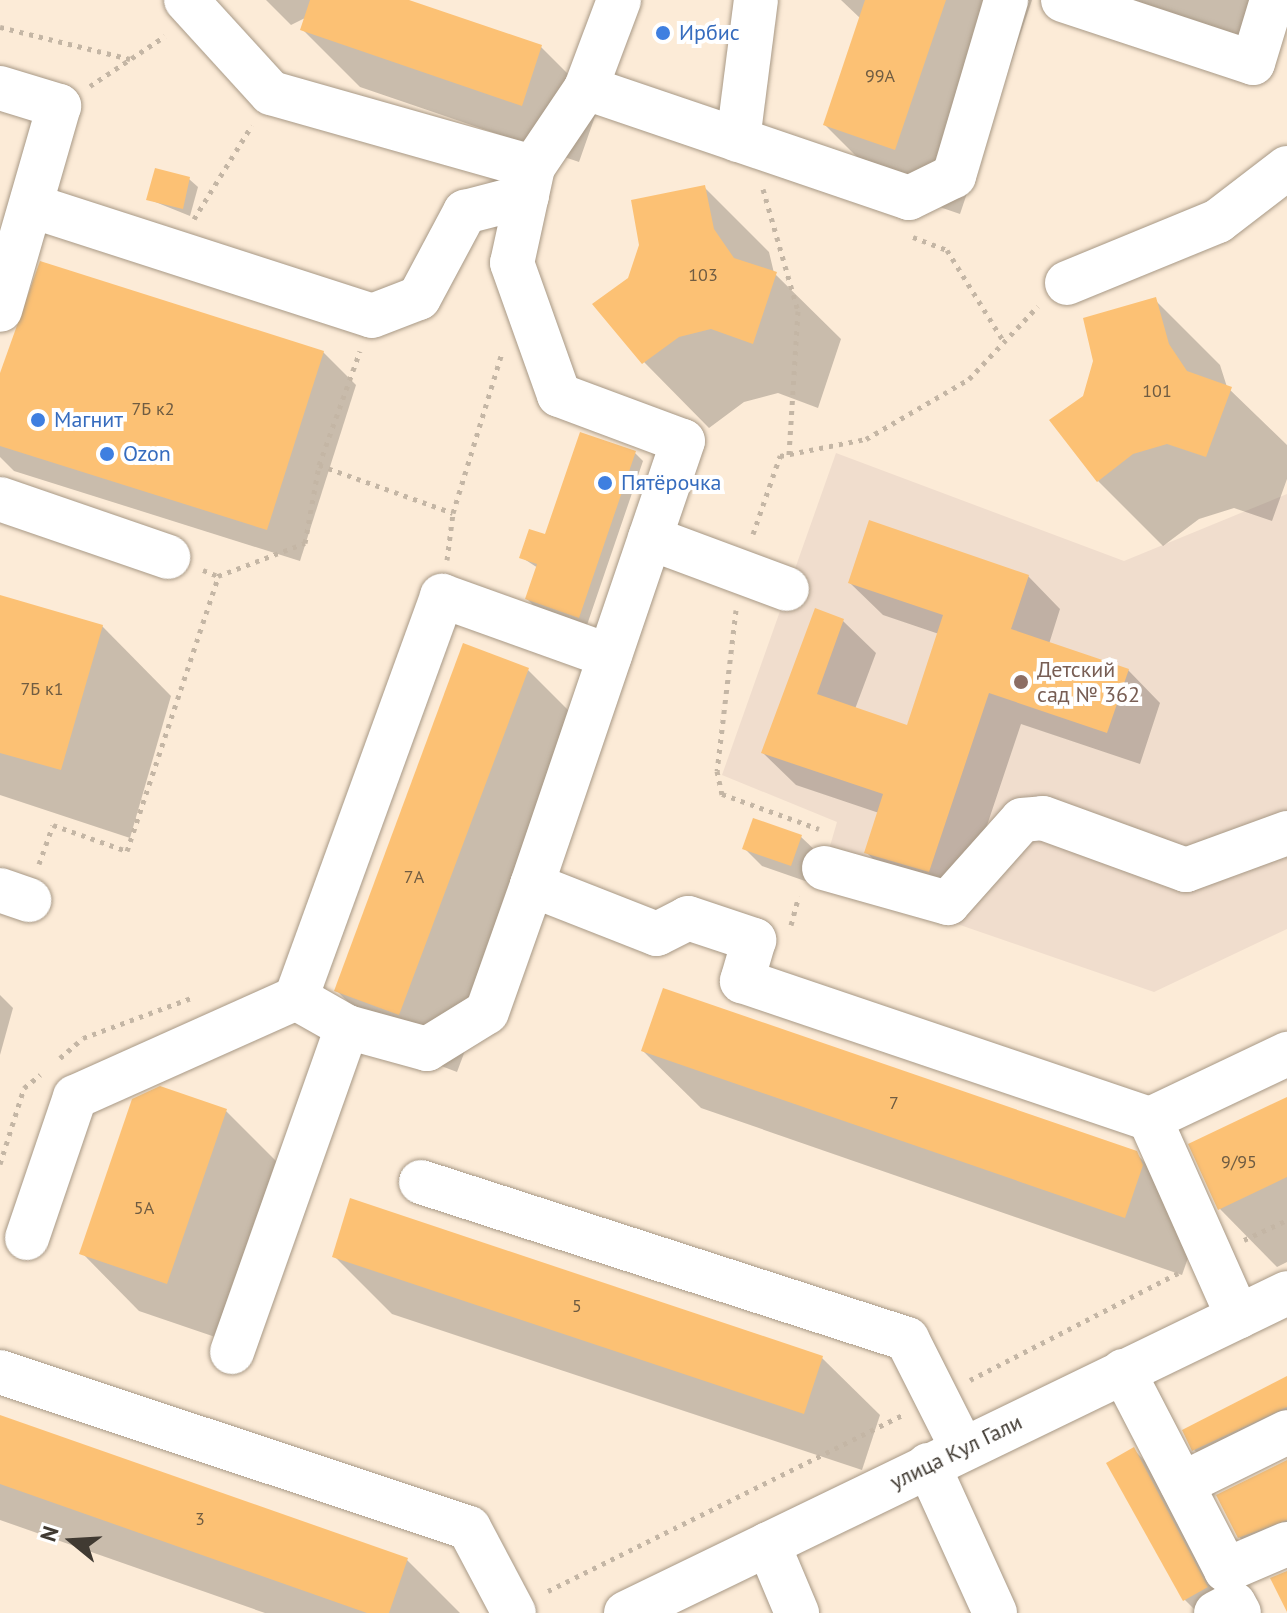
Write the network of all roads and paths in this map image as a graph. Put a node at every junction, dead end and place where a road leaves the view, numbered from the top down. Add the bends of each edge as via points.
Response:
1 (619, 0) edge
2 (756, 0) edge
3 (1006, 0) edge
4 (1063, 0) edge
5 (1272, 0) edge
6 (190, 8) edge
7 (0, 27) edge
8 (131, 60) junction
9 (0, 88) edge
10 (586, 88) junction
11 (271, 93) junction
12 (59, 106) junction
13 (738, 140) junction
14 (1287, 168) edge
15 (761, 180) dead end
16 (530, 182) junction
17 (32, 206) junction
18 (174, 252) junction
19 (1067, 283) joint
20 (524, 298) junction
21 (0, 310) edge
22 (372, 316) junction
23 (789, 455) junction
24 (319, 465) junction
25 (0, 499) edge
26 (453, 513) junction
27 (650, 538) junction
28 (168, 557) joint
29 (740, 571) junction
30 (219, 574) dead end
31 (787, 589) dead end
32 (442, 596) junction
33 (610, 656) junction
34 (1287, 833) edge
35 (814, 864) junction
36 (532, 885) junction
37 (14, 895) edge
38 (764, 988) junction
39 (296, 998) junction
40 (347, 1027) junction
41 (1287, 1054) edge
42 (1150, 1119) junction
43 (421, 1182) dead end
44 (1287, 1220) edge
45 (27, 1238) dead end
46 (1211, 1256) junction
47 (1287, 1293) edge
48 (1238, 1317) junction
49 (232, 1352) dead end
50 (1123, 1371) junction
51 (0, 1372) edge
52 (937, 1398) junction
53 (1287, 1432) edge
54 (945, 1456) junction
55 (1182, 1484) junction
56 (768, 1544) junction
57 (1287, 1544) edge
58 (645, 1609) edge
59 (513, 1611) edge
60 (797, 1613) edge
61 (995, 1613) edge
62 (1216, 1613) edge
63 (1239, 1613) edge

1 - 10 street
2 - 13 street
3 - 13 street via 954,176 909,198
4 - 5 street via 1253,63
6 - 8 path
6 - 11 street
7 - 8 path
8 - 12 path
9 - 12 street
10 - 13 street
10 - 16 street
11 - 16 street
11 - 18 path
12 - 17 street
14 - 19 street via 1218,221
15 - 23 path via 798,311
16 - 20 street via 512,263
16 - 22 street via 465,212 419,298
17 - 18 street
17 - 21 street
18 - 22 street
19 - 23 path via 969,379 866,439
20 - 26 path
20 - 27 street via 559,395 683,441
22 - 24 path
23 - 29 path via 780,456
24 - 26 path
24 - 28 path via 305,543 218,576
25 - 28 street
26 - 32 path
27 - 29 street
27 - 33 street
29 - 31 street
29 - 35 path via 717,771 722,794 819,828
30 - 37 path via 127,851 53,825
32 - 33 street
32 - 39 street
33 - 36 street
34 - 35 street via 1186,870 1043,818 1022,820 948,903
35 - 38 path
36 - 38 street via 657,934 688,918 754,940 742,981
36 - 40 street via 487,1012 427,1049
38 - 42 street
39 - 40 street
39 - 45 street via 75,1097
40 - 49 street
41 - 42 street
42 - 46 street
43 - 52 street via 907,1339
44 - 46 path
46 - 48 street
46 - 52 path
47 - 48 street, улица Кул Гали
48 - 50 street, улица Кул Гали
50 - 54 street, улица Кул Гали
50 - 55 street
51 - 59 street via 469,1528
52 - 54 street
52 - 59 path
53 - 55 street
54 - 56 street, улица Кул Гали
54 - 61 street
55 - 57 street via 1226,1570
56 - 58 street, улица Кул Гали
56 - 60 street
62 - 63 street via 1234,1604

